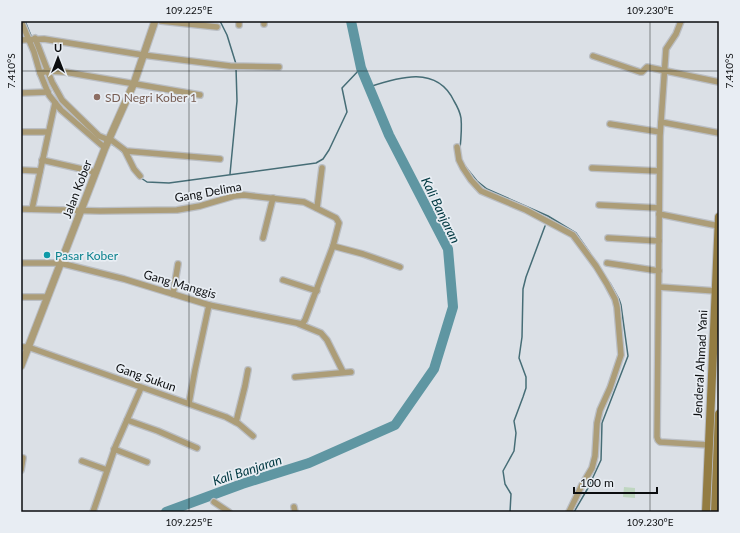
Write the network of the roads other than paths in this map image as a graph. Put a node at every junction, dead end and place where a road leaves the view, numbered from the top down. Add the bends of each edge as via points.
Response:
1 (21, 21) edge
2 (155, 21) edge
3 (162, 21) edge
4 (681, 21) edge
5 (218, 27) dead end
6 (32, 39) junction
7 (21, 40) edge
8 (143, 55) junction
9 (593, 56) dead end
10 (279, 67) dead end
11 (664, 71) junction
12 (45, 72) junction
13 (719, 82) edge
14 (134, 83) junction
15 (48, 92) junction
16 (21, 93) edge
17 (200, 95) dead end
18 (55, 103) junction
19 (661, 122) junction
20 (610, 124) dead end
21 (21, 132) edge
22 (48, 132) junction
23 (660, 132) junction
24 (719, 133) edge
25 (108, 142) junction
26 (457, 147) dead end
27 (125, 151) junction
28 (220, 159) dead end
29 (42, 160) junction
30 (322, 168) dead end
31 (592, 168) dead end
32 (21, 170) edge
33 (40, 171) junction
34 (659, 171) junction
35 (95, 172) junction
36 (140, 176) dead end
37 (273, 198) junction
38 (599, 205) dead end
39 (317, 208) junction
40 (21, 209) edge
41 (32, 209) junction
42 (80, 210) junction
43 (659, 211) junction
44 (719, 217) edge
45 (719, 226) edge
46 (263, 238) dead end
47 (608, 238) dead end
48 (659, 241) junction
49 (333, 246) junction
50 (21, 263) edge
51 (60, 263) junction
52 (607, 263) dead end
53 (178, 264) dead end
54 (400, 267) dead end
55 (659, 271) junction
56 (282, 280) dead end
57 (659, 287) junction
58 (317, 291) junction
59 (716, 291) junction
60 (173, 294) junction
61 (21, 296) edge
62 (46, 297) junction
63 (209, 305) junction
64 (297, 323) junction
65 (25, 347) edge
66 (716, 350) edge
67 (21, 366) edge
68 (248, 370) dead end
69 (343, 372) junction
70 (351, 372) dead end
71 (295, 376) dead end
72 (141, 388) junction
73 (189, 404) junction
74 (719, 414) edge
75 (127, 420) junction
76 (236, 422) junction
77 (710, 428) junction
78 (718, 429) edge
79 (253, 436) dead end
80 (709, 445) junction
81 (197, 448) dead end
82 (114, 449) junction
83 (23, 458) dead end
84 (82, 461) dead end
85 (147, 462) dead end
86 (21, 470) edge
87 (107, 470) junction
88 (214, 502) dead end
89 (93, 512) edge
90 (229, 512) edge
91 (569, 512) edge
92 (706, 512) edge
93 (715, 512) edge

1 - 6 street
2 - 8 street, Jalan Kober
3 - 5 street
4 - 11 street via 666,50
6 - 7 street
6 - 8 street
6 - 12 street
8 - 10 street via 230,66
8 - 14 street, Jalan Kober
9 - 11 street via 640,72 647,67
11 - 13 street
11 - 19 street
12 - 14 street via 65,72
12 - 15 street
12 - 25 street via 62,100
14 - 17 street
14 - 25 street, Jalan Kober
15 - 16 street
15 - 18 street
18 - 22 street
18 - 25 street via 82,129
19 - 23 street
19 - 24 street
20 - 23 street
21 - 22 street
22 - 29 street
23 - 34 street
25 - 27 street
25 - 35 street, Jalan Kober
26 - 91 street via 463,168 481,191 573,235 607,284 617,307 621,355 600,410 592,468
27 - 28 street
27 - 36 street
29 - 33 street
29 - 35 street
30 - 39 street
31 - 34 street
32 - 33 street
33 - 41 street
34 - 43 street
35 - 42 street, Jalan Kober
37 - 39 street, Gang Delima via 304,202
37 - 42 street, Gang Delima via 234,196 177,210
37 - 46 street
38 - 43 street
39 - 49 street, Gang Delima via 336,218 339,223
40 - 41 street, Gang Delima
41 - 42 street, Gang Delima
42 - 51 street, Jalan Kober
43 - 45 street
43 - 48 street
44 - 45 main road, Jenderal Ahmad Yani
45 - 59 main road, Jenderal Ahmad Yani
47 - 48 street
48 - 55 street
49 - 54 street
49 - 58 street, Gang Delima
50 - 51 street, Gang Manggis
51 - 60 street, Gang Manggis
51 - 62 street, Jalan Kober
52 - 55 street
53 - 60 street
55 - 57 street
56 - 58 street
57 - 59 street
57 - 80 street via 658,440
58 - 64 street, Gang Delima via 306,320 304,323
59 - 66 main road, Jenderal Ahmad Yani
60 - 63 street, Gang Manggis
61 - 62 street
62 - 65 street, Jalan Kober
63 - 64 street, Gang Manggis
63 - 73 street
64 - 69 street, Gang Manggis via 321,333
65 - 67 street, Jalan Kober
65 - 72 street, Gang Sukun
66 - 77 main road, Jenderal Ahmad Yani
68 - 76 street
69 - 70 street
69 - 71 street
72 - 73 street, Gang Sukun
72 - 75 street
73 - 76 street, Gang Sukun
74 - 78 main road, Jenderal Ahmad Yani
75 - 81 street
75 - 82 street
76 - 79 street, Gang Sukun
77 - 78 street
77 - 80 main road, Jenderal Ahmad Yani
78 - 93 main road, Jenderal Ahmad Yani
80 - 92 main road, Jenderal Ahmad Yani
82 - 85 street
82 - 87 street
83 - 86 street
84 - 87 street
87 - 89 street
88 - 90 street

